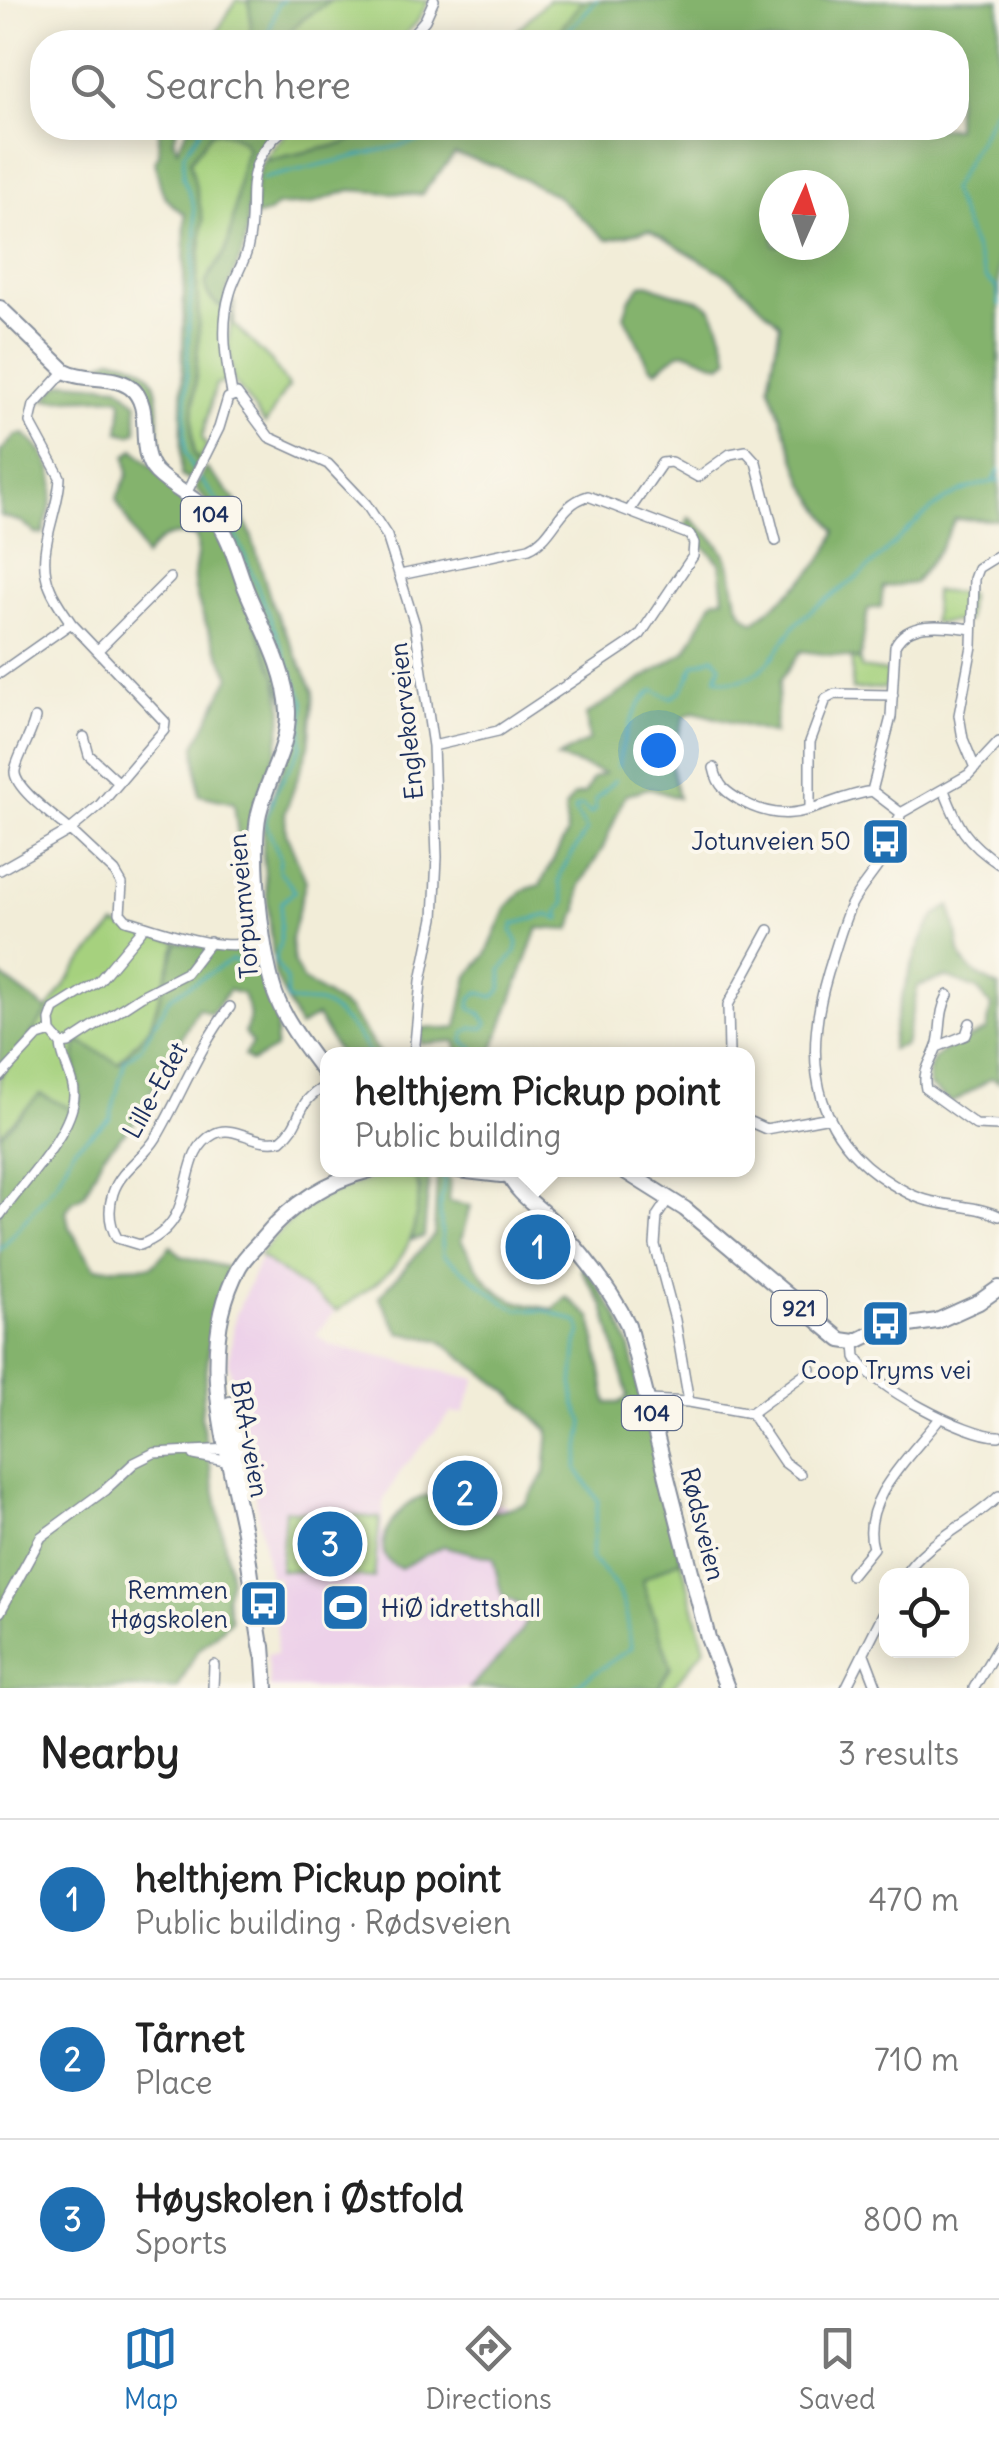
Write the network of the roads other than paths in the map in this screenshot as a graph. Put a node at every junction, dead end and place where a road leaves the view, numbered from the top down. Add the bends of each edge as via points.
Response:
1 (434, 0) edge
2 (416, 30) edge
3 (273, 140) edge
4 (0, 308) edge
5 (65, 370) junction
6 (232, 394) junction
7 (186, 494) junction
8 (629, 511) junction
9 (776, 541) dead end
10 (999, 555) edge
11 (400, 575) junction
12 (170, 578) dead end
13 (71, 623) junction
14 (972, 629) junction
15 (98, 650) junction
16 (0, 674) edge
17 (893, 695) junction
18 (36, 718) dead end
19 (84, 737) dead end
20 (999, 742) edge
21 (433, 746) junction
22 (714, 768) dead end
23 (975, 768) junction
24 (118, 782) junction
25 (872, 790) junction
26 (944, 790) junction
27 (810, 809) junction
28 (901, 813) junction
29 (70, 830) junction
30 (999, 864) edge
31 (0, 870) edge
32 (770, 930) dead end
33 (140, 931) dead end
34 (264, 940) junction
35 (210, 942) junction
36 (948, 995) dead end
37 (230, 1007) dead end
38 (970, 1023) dead end
39 (51, 1032) junction
40 (61, 1044) junction
41 (415, 1047) edge
42 (729, 1047) edge
43 (938, 1047) junction
44 (320, 1066) edge
45 (0, 1077) edge
46 (320, 1091) edge
47 (830, 1117) junction
48 (755, 1124) edge
49 (999, 1126) edge
50 (347, 1177) edge
51 (510, 1177) edge
52 (634, 1177) edge
53 (669, 1198) junction
54 (0, 1215) edge
55 (999, 1216) edge
56 (999, 1288) edge
57 (855, 1342) junction
58 (811, 1369) dead end
59 (649, 1400) junction
60 (689, 1402) junction
61 (751, 1413) junction
62 (940, 1418) junction
63 (999, 1436) edge
64 (232, 1454) junction
65 (800, 1474) dead end
66 (999, 1496) edge
67 (910, 1568) edge
68 (852, 1575) dead end
69 (0, 1612) edge
70 (879, 1623) edge
71 (999, 1645) edge
72 (864, 1654) junction
73 (214, 1665) dead end
74 (213, 1688) edge
75 (266, 1688) edge
76 (727, 1688) edge
77 (846, 1688) edge
78 (876, 1688) edge
79 (974, 1688) edge

1 - 2 street
3 - 6 street via 252,178 247,252 230,293 225,324
4 - 5 main road
5 - 7 main road, Torpumveien / 104 via 132,388 142,408 148,460
5 - 13 street via 34,405 30,422 60,476 45,563 50,589
6 - 7 street
6 - 11 street, Englekorveien via 241,396 269,437 328,464 366,504 387,536
7 - 34 main road, Torpumveien / 104 via 219,523 230,544 286,694 286,735 256,836
8 - 9 street via 662,462 698,477 746,451 756,462
8 - 11 street via 588,496 564,509 543,542 529,548
8 - 21 street via 690,535 694,543 693,556 640,636 498,730
10 - 14 street via 978,568
11 - 21 street, Englekorveien via 421,652
12 - 15 street
13 - 15 street
13 - 16 street
14 - 17 street via 920,627 904,633 895,646
14 - 23 street via 960,716
15 - 24 street via 166,722
17 - 25 street
17 - 27 street via 826,699 810,742
18 - 29 street via 14,777
19 - 24 street via 89,755
20 - 23 street
21 - 41 street, Englekorveien via 434,918
22 - 27 street via 717,783 749,805 778,816
23 - 26 street
24 - 29 street
25 - 27 street
25 - 28 street
26 - 28 street
26 - 30 street via 962,833
28 - 47 street via 850,909 816,1014 814,1065
29 - 31 street
29 - 35 street via 115,872 126,920
32 - 42 street via 728,1006
33 - 39 street via 99,980 58,1005
34 - 35 street via 243,946
34 - 44 main road, Torpumveien / 104 via 278,1003
35 - 40 street via 186,973
36 - 43 street via 940,1010
37 - 46 street, Lille-Edet via 154,1141 114,1188 111,1224 118,1238 140,1245 165,1232 183,1202 194,1159 210,1137 229,1130 260,1142 281,1140 305,1100
38 - 43 street via 966,1034
39 - 40 street
39 - 45 street via 38,1036
40 - 54 street via 74,1091 70,1115
43 - 49 street via 930,1056 926,1088 976,1125
47 - 48 street via 766,1129
47 - 55 street via 864,1163 912,1195
50 - 64 main road, BRA-veien via 310,1194 261,1240 234,1301 226,1342
51 - 59 main road, Rødsveien / 104 via 614,1297
52 - 53 main road, 921
53 - 57 main road, 921 via 834,1337
53 - 60 street via 657,1216 655,1245
56 - 57 main road, 921 via 936,1321 882,1329
57 - 62 street via 865,1366
58 - 61 street
59 - 60 street
59 - 76 main road, Rødsveien / 104 via 708,1638
60 - 61 street
61 - 65 street
62 - 63 street
62 - 68 street via 874,1509 868,1532 873,1548
64 - 69 street via 144,1457 50,1529
64 - 75 main road, BRA-veien via 255,1544
66 - 67 street
70 - 72 street
71 - 79 street
72 - 77 street
72 - 78 street
73 - 74 street

